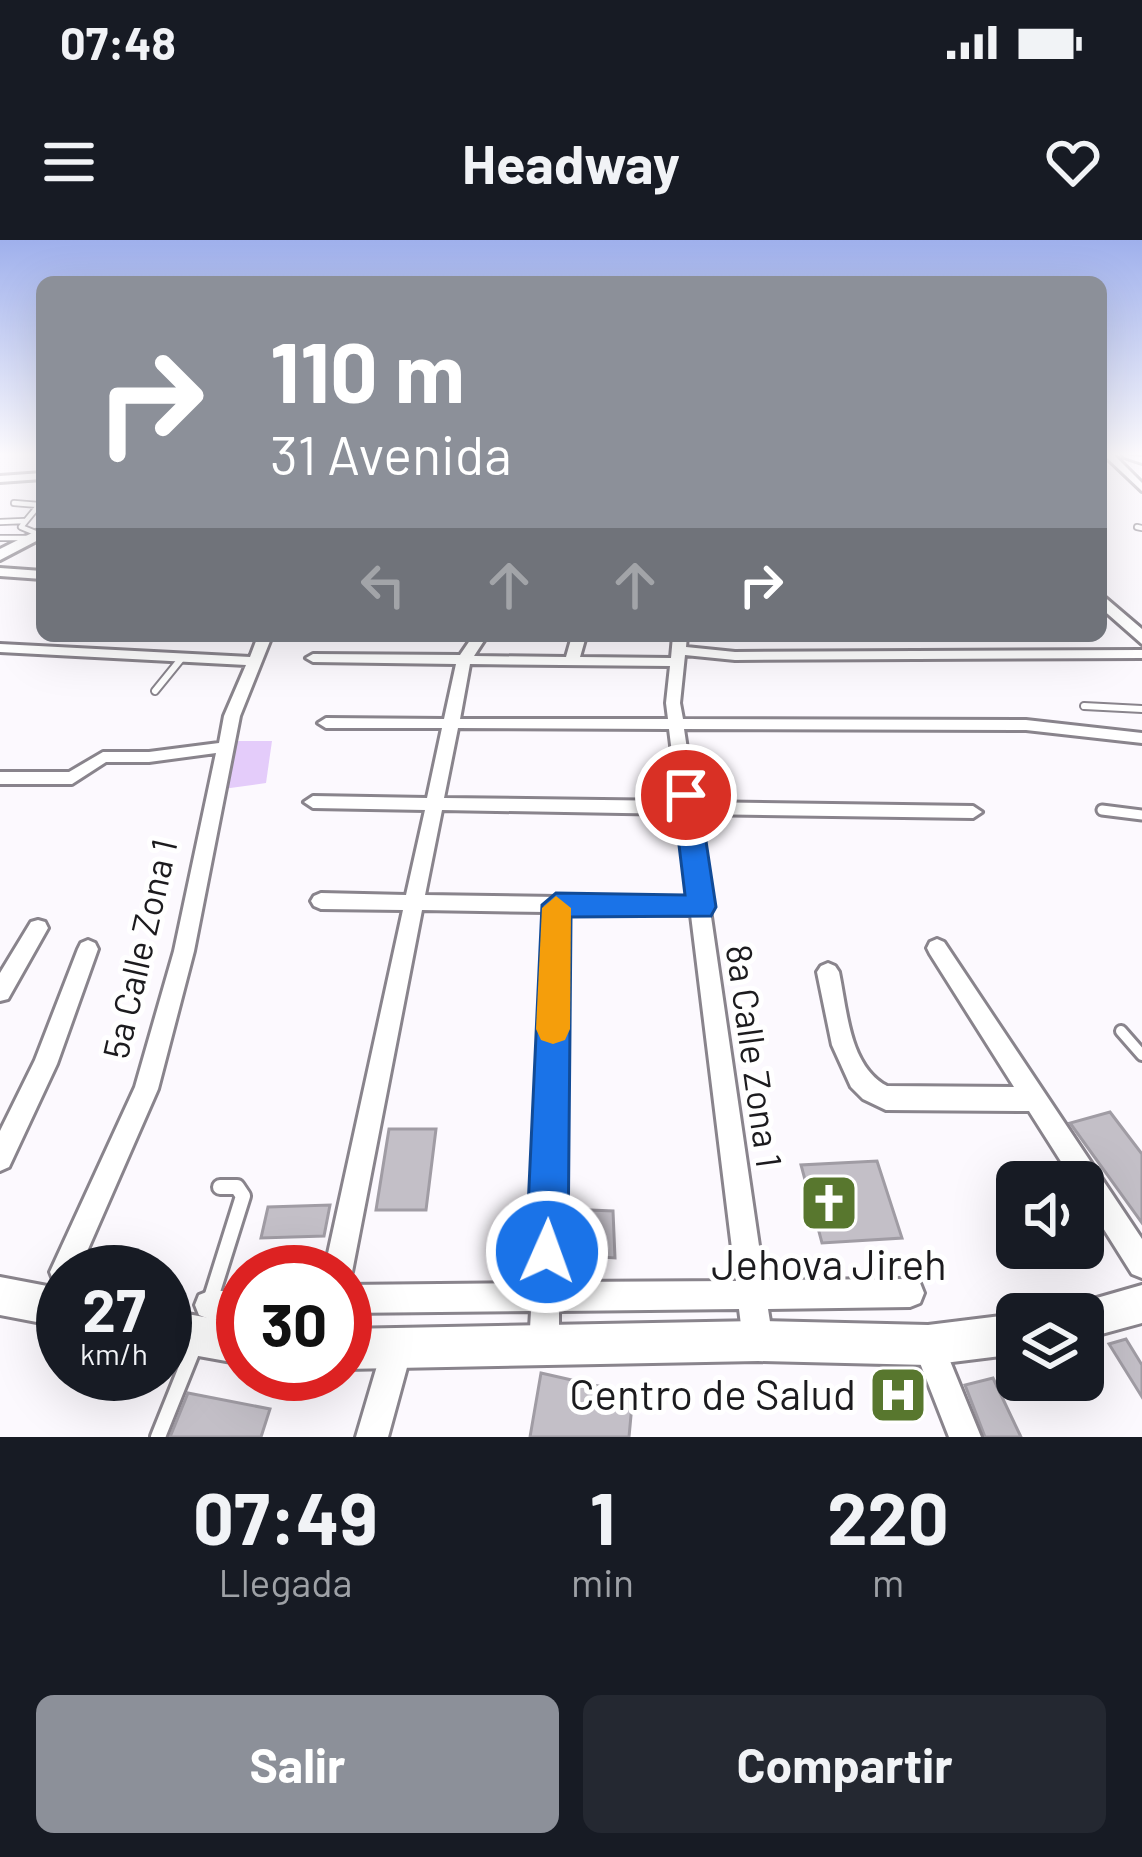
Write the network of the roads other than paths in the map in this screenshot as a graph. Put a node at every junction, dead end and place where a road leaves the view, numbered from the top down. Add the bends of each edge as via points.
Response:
1 (35, 511) edge
2 (0, 522) edge
3 (19, 538) edge
4 (0, 572) edge
5 (36, 575) edge
6 (1107, 607) edge
7 (1141, 641) edge
8 (263, 642) edge
9 (476, 642) edge
10 (577, 642) edge
11 (0, 648) edge
12 (677, 650) edge
13 (313, 658) dead end
14 (182, 659) junction
15 (464, 660) junction
16 (255, 661) junction
17 (571, 662) junction
18 (155, 691) dead end
19 (1084, 706) dead end
20 (1142, 709) edge
21 (326, 723) dead end
22 (451, 724) junction
23 (676, 727) junction
24 (1142, 738) edge
25 (225, 747) junction
26 (0, 778) edge
27 (313, 802) dead end
28 (434, 803) junction
29 (687, 806) junction
30 (1102, 811) dead end
31 (974, 812) dead end
32 (1142, 815) edge
33 (321, 901) dead end
34 (414, 903) junction
35 (556, 905) junction
36 (701, 907) junction
37 (38, 928) dead end
38 (937, 948) dead end
39 (88, 950) dead end
40 (828, 972) dead end
41 (0, 992) edge
42 (1121, 1031) dead end
43 (1142, 1055) edge
44 (1036, 1099) junction
45 (0, 1158) edge
46 (220, 1187) dead end
47 (63, 1245) edge
48 (344, 1245) edge
49 (1142, 1264) edge
50 (752, 1293) junction
51 (910, 1293) dead end
52 (546, 1295) junction
53 (372, 1298) edge
54 (1142, 1304) edge
55 (1104, 1314) edge
56 (192, 1322) edge
57 (996, 1337) edge
58 (758, 1341) junction
59 (928, 1345) junction
60 (544, 1346) junction
61 (372, 1349) edge
62 (397, 1349) junction
63 (169, 1401) edge
64 (158, 1437) edge
65 (372, 1437) edge
66 (965, 1437) edge

1 - 3 lane
2 - 3 lane
4 - 5 street
6 - 7 street
7 - 12 street via 735,656
8 - 16 street, 5a Calle Zona 1
9 - 15 street
10 - 17 street
11 - 14 street
12 - 17 street
12 - 23 street, 8a Calle Zona 1
13 - 15 street
14 - 16 street
14 - 18 lane
15 - 17 street
15 - 22 street
16 - 25 street, 5a Calle Zona 1
19 - 20 lane
21 - 22 street
22 - 23 street
22 - 28 street
23 - 24 street via 1046,726
23 - 29 street, 8a Calle Zona 1
25 - 26 street via 103,757 71,778
25 - 47 street, 5a Calle Zona 1 via 188,935 146,1089
27 - 28 street
28 - 29 street
28 - 34 street
29 - 31 street
29 - 36 street, 8a Calle Zona 1
30 - 32 lane
33 - 34 street
34 - 35 street
34 - 48 street
35 - 36 street
35 - 52 street
36 - 50 street, 8a Calle Zona 1
37 - 41 street
38 - 44 street
39 - 45 street
40 - 44 street via 865,1089 886,1098
42 - 43 lane
44 - 49 street
46 - 56 lane via 237,1187 243,1196
50 - 51 street
50 - 52 street
50 - 58 street, 8a Calle Zona 1
52 - 53 street
52 - 60 street
54 - 55 street
57 - 59 street
58 - 59 street
58 - 60 street
59 - 66 street
60 - 62 street
61 - 62 street
62 - 65 street
63 - 64 lane

